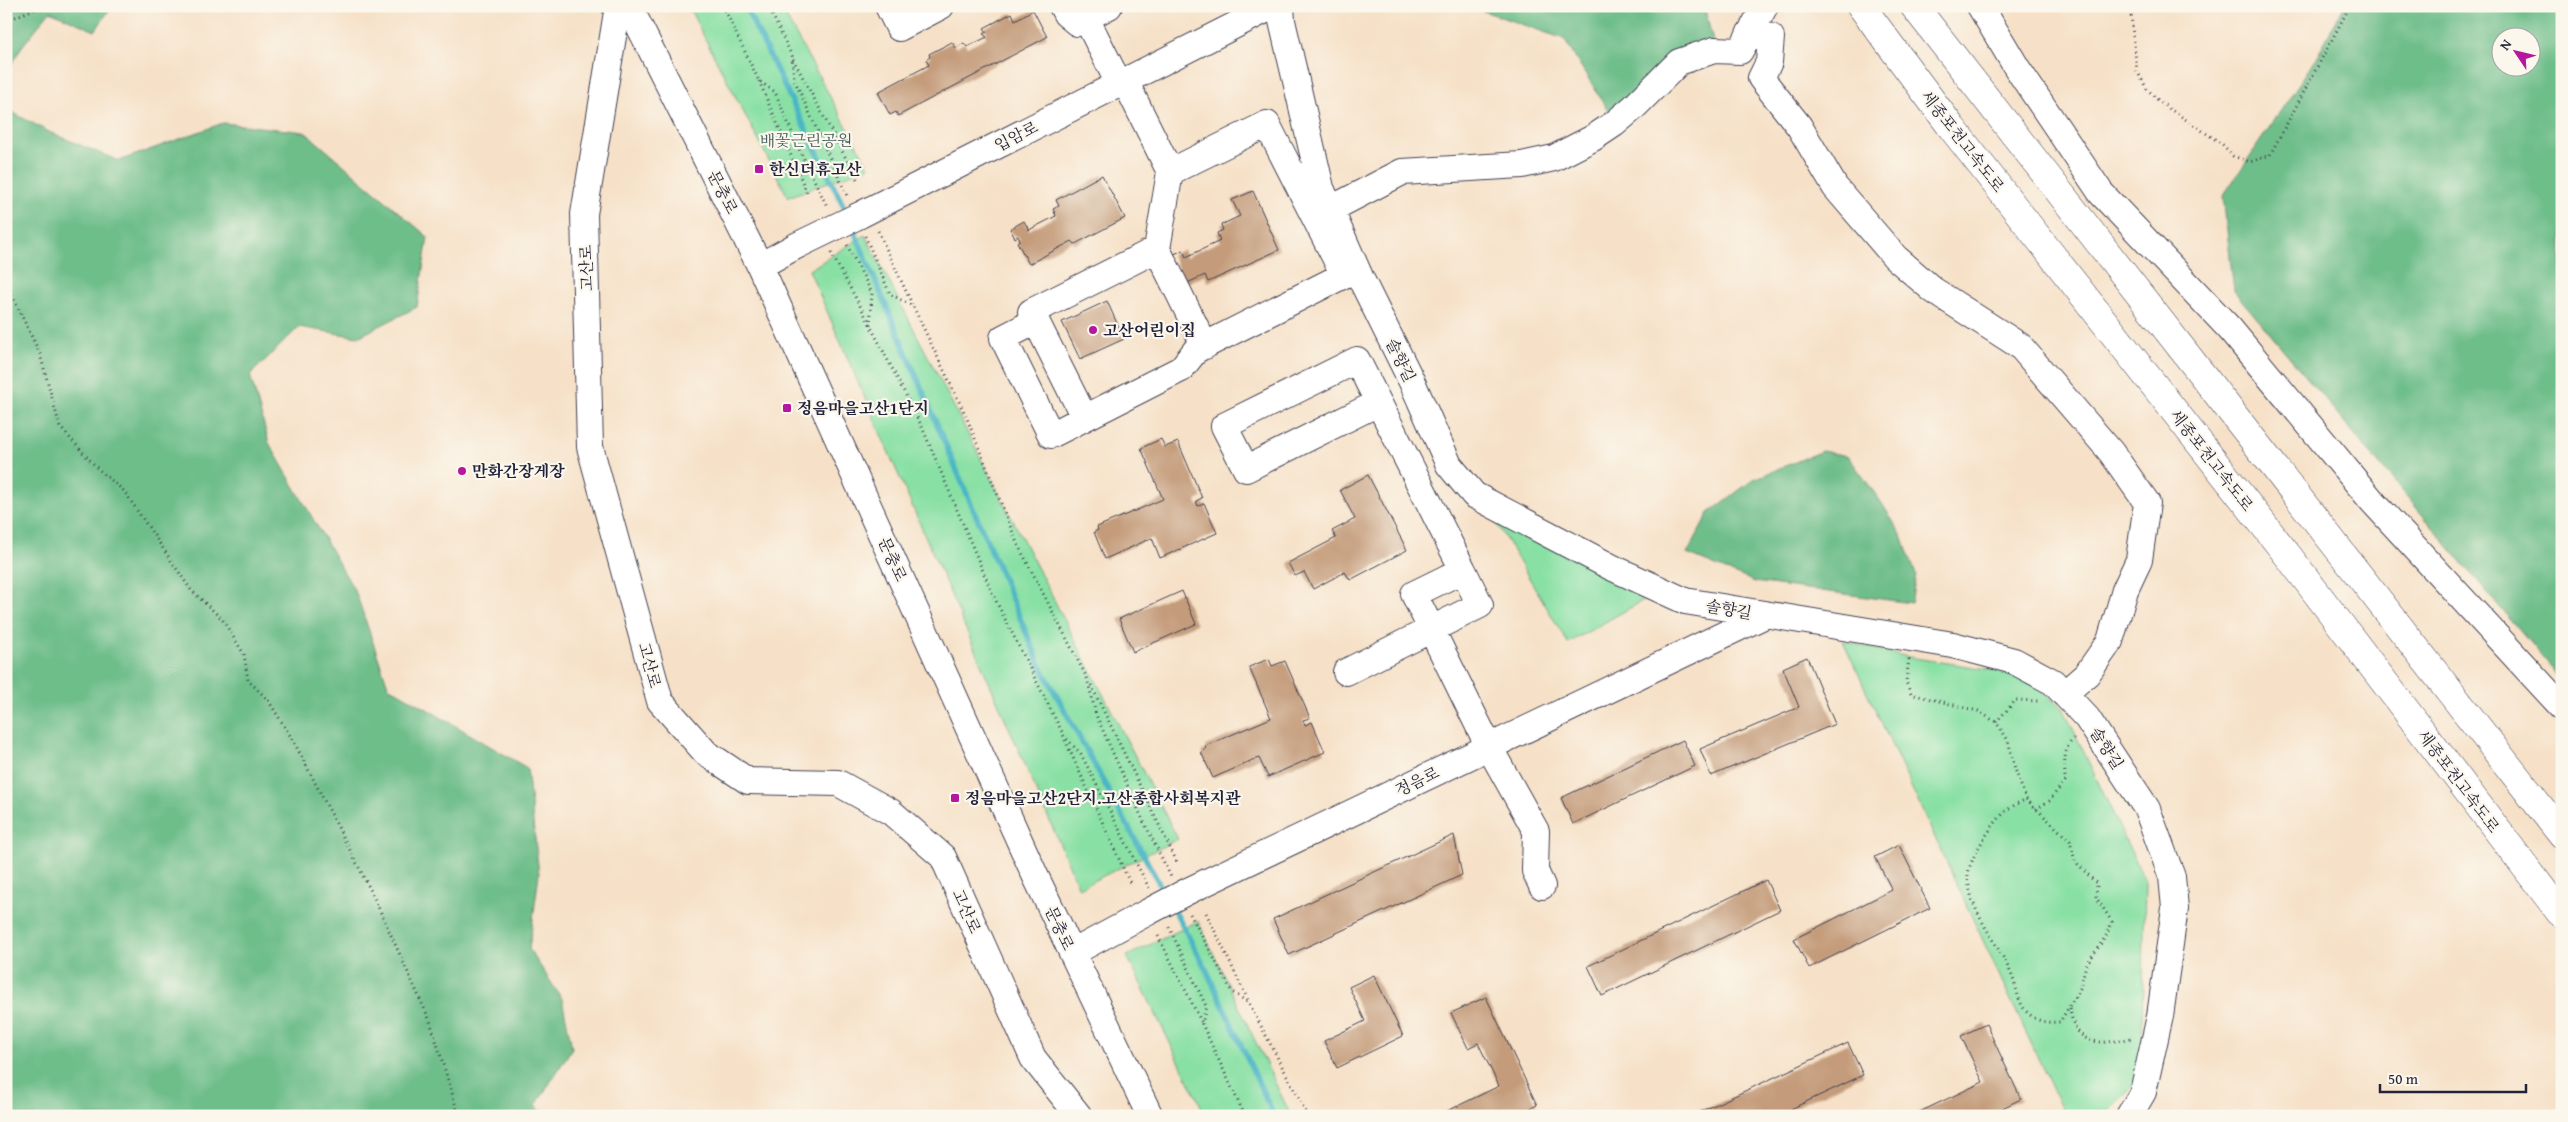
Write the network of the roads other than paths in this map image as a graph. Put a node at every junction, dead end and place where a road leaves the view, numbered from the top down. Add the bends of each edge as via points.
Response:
1 (618, 6) edge
2 (629, 6) edge
3 (888, 6) edge
4 (941, 6) edge
5 (1062, 6) edge
6 (1110, 6) edge
7 (1273, 6) edge
8 (1281, 6) edge
9 (1765, 6) edge
10 (1860, 6) edge
11 (1914, 6) edge
12 (1980, 6) edge
13 (1086, 18) junction
14 (1749, 34) junction
15 (1122, 82) junction
16 (1170, 172) junction
17 (1331, 209) junction
18 (1157, 249) junction
19 (760, 266) junction
20 (1036, 321) junction
21 (1205, 346) junction
22 (1378, 404) junction
23 (1084, 417) junction
24 (1463, 570) junction
25 (1765, 615) junction
26 (1432, 629) junction
27 (1346, 672) dead end
28 (2064, 694) junction
29 (2562, 707) edge
30 (1489, 747) junction
31 (2562, 835) edge
32 (1542, 886) dead end
33 (2562, 915) edge
34 (1072, 954) junction
35 (1079, 1116) edge
36 (1150, 1116) edge
37 (2129, 1116) edge

1 - 35 street, 고산로 via 584,214 590,447 660,701 706,753 748,781 838,784 891,812 943,857 1033,1058
2 - 19 street, 문충로
3 - 4 street via 899,28
5 - 13 street via 1077,23
6 - 13 street
7 - 15 street, 입암로
8 - 17 street, 솔향길 via 1321,188
9 - 14 street
10 - 33 highway, 세종포천고속도로 via 1958,136 2289,557
11 - 31 highway
12 - 29 street via 2017,68 2101,193 2230,329 2373,502
13 - 15 street
14 - 17 street via 1740,51 1714,50 1679,62 1614,124 1554,158 1522,165 1402,172
14 - 28 street via 1771,37 1769,62 1761,78 1799,126 1835,187 1895,257 1933,290 2020,346 2111,452 2147,502 2139,560 2125,590 2110,641 2087,674
15 - 16 street
15 - 19 street, 입암로, bridge via 862,219 796,246
16 - 18 street
16 - 21 street via 1267,124 1344,275
17 - 25 street, 솔향길 via 1449,465 1474,495 1611,567 1685,601
18 - 20 street via 1031,312
18 - 21 street
19 - 34 street, 문충로
20 - 23 street
20 - 23 street via 1002,338 1051,435
21 - 23 street via 1196,350 1181,369
22 - 22 street via 1357,360 1224,426 1246,469
22 - 24 street
24 - 26 street via 1480,605
24 - 26 street via 1414,594
25 - 28 street, 솔향길 via 1953,645 2014,661 2053,682
25 - 30 street, 정음로
26 - 27 street
26 - 30 street
28 - 37 street, 솔향길 via 2088,718 2146,809 2172,877 2175,908 2160,1016 2143,1092
30 - 32 street via 1536,831 1535,871
30 - 34 street, 정음로, bridge via 1155,908
34 - 36 street, 문충로

